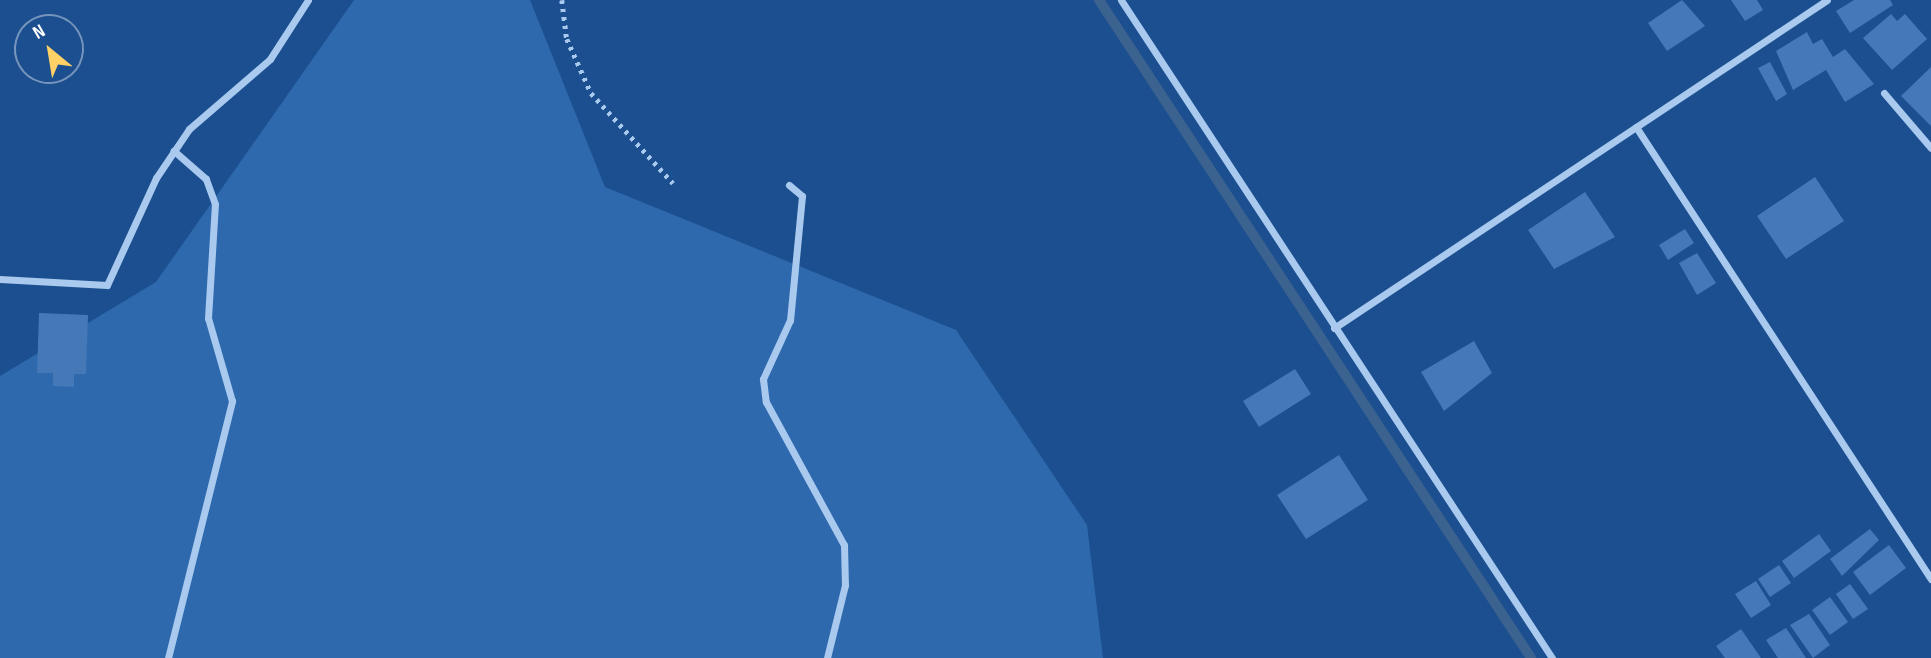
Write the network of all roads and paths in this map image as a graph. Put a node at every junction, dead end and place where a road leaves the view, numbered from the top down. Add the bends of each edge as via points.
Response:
1 (308, 0) edge
2 (562, 0) edge
3 (1121, 0) edge
4 (1827, 0) edge
5 (1884, 93) dead end
6 (1636, 127) junction
7 (1931, 148) edge
8 (174, 151) junction
9 (673, 183) dead end
10 (789, 185) dead end
11 (0, 279) edge
12 (1334, 328) junction
13 (1931, 579) edge
14 (168, 658) edge
15 (827, 658) edge
16 (1552, 658) edge

1 - 8 street via 270,59 189,129
2 - 9 path via 567,38 591,93
3 - 12 street
4 - 6 street
5 - 7 street
6 - 12 street
6 - 13 street
8 - 11 street via 107,285
8 - 14 street via 206,179 215,204 208,318 232,401
10 - 15 street via 802,196 790,320 763,379 766,402 844,545 845,585
12 - 16 street

